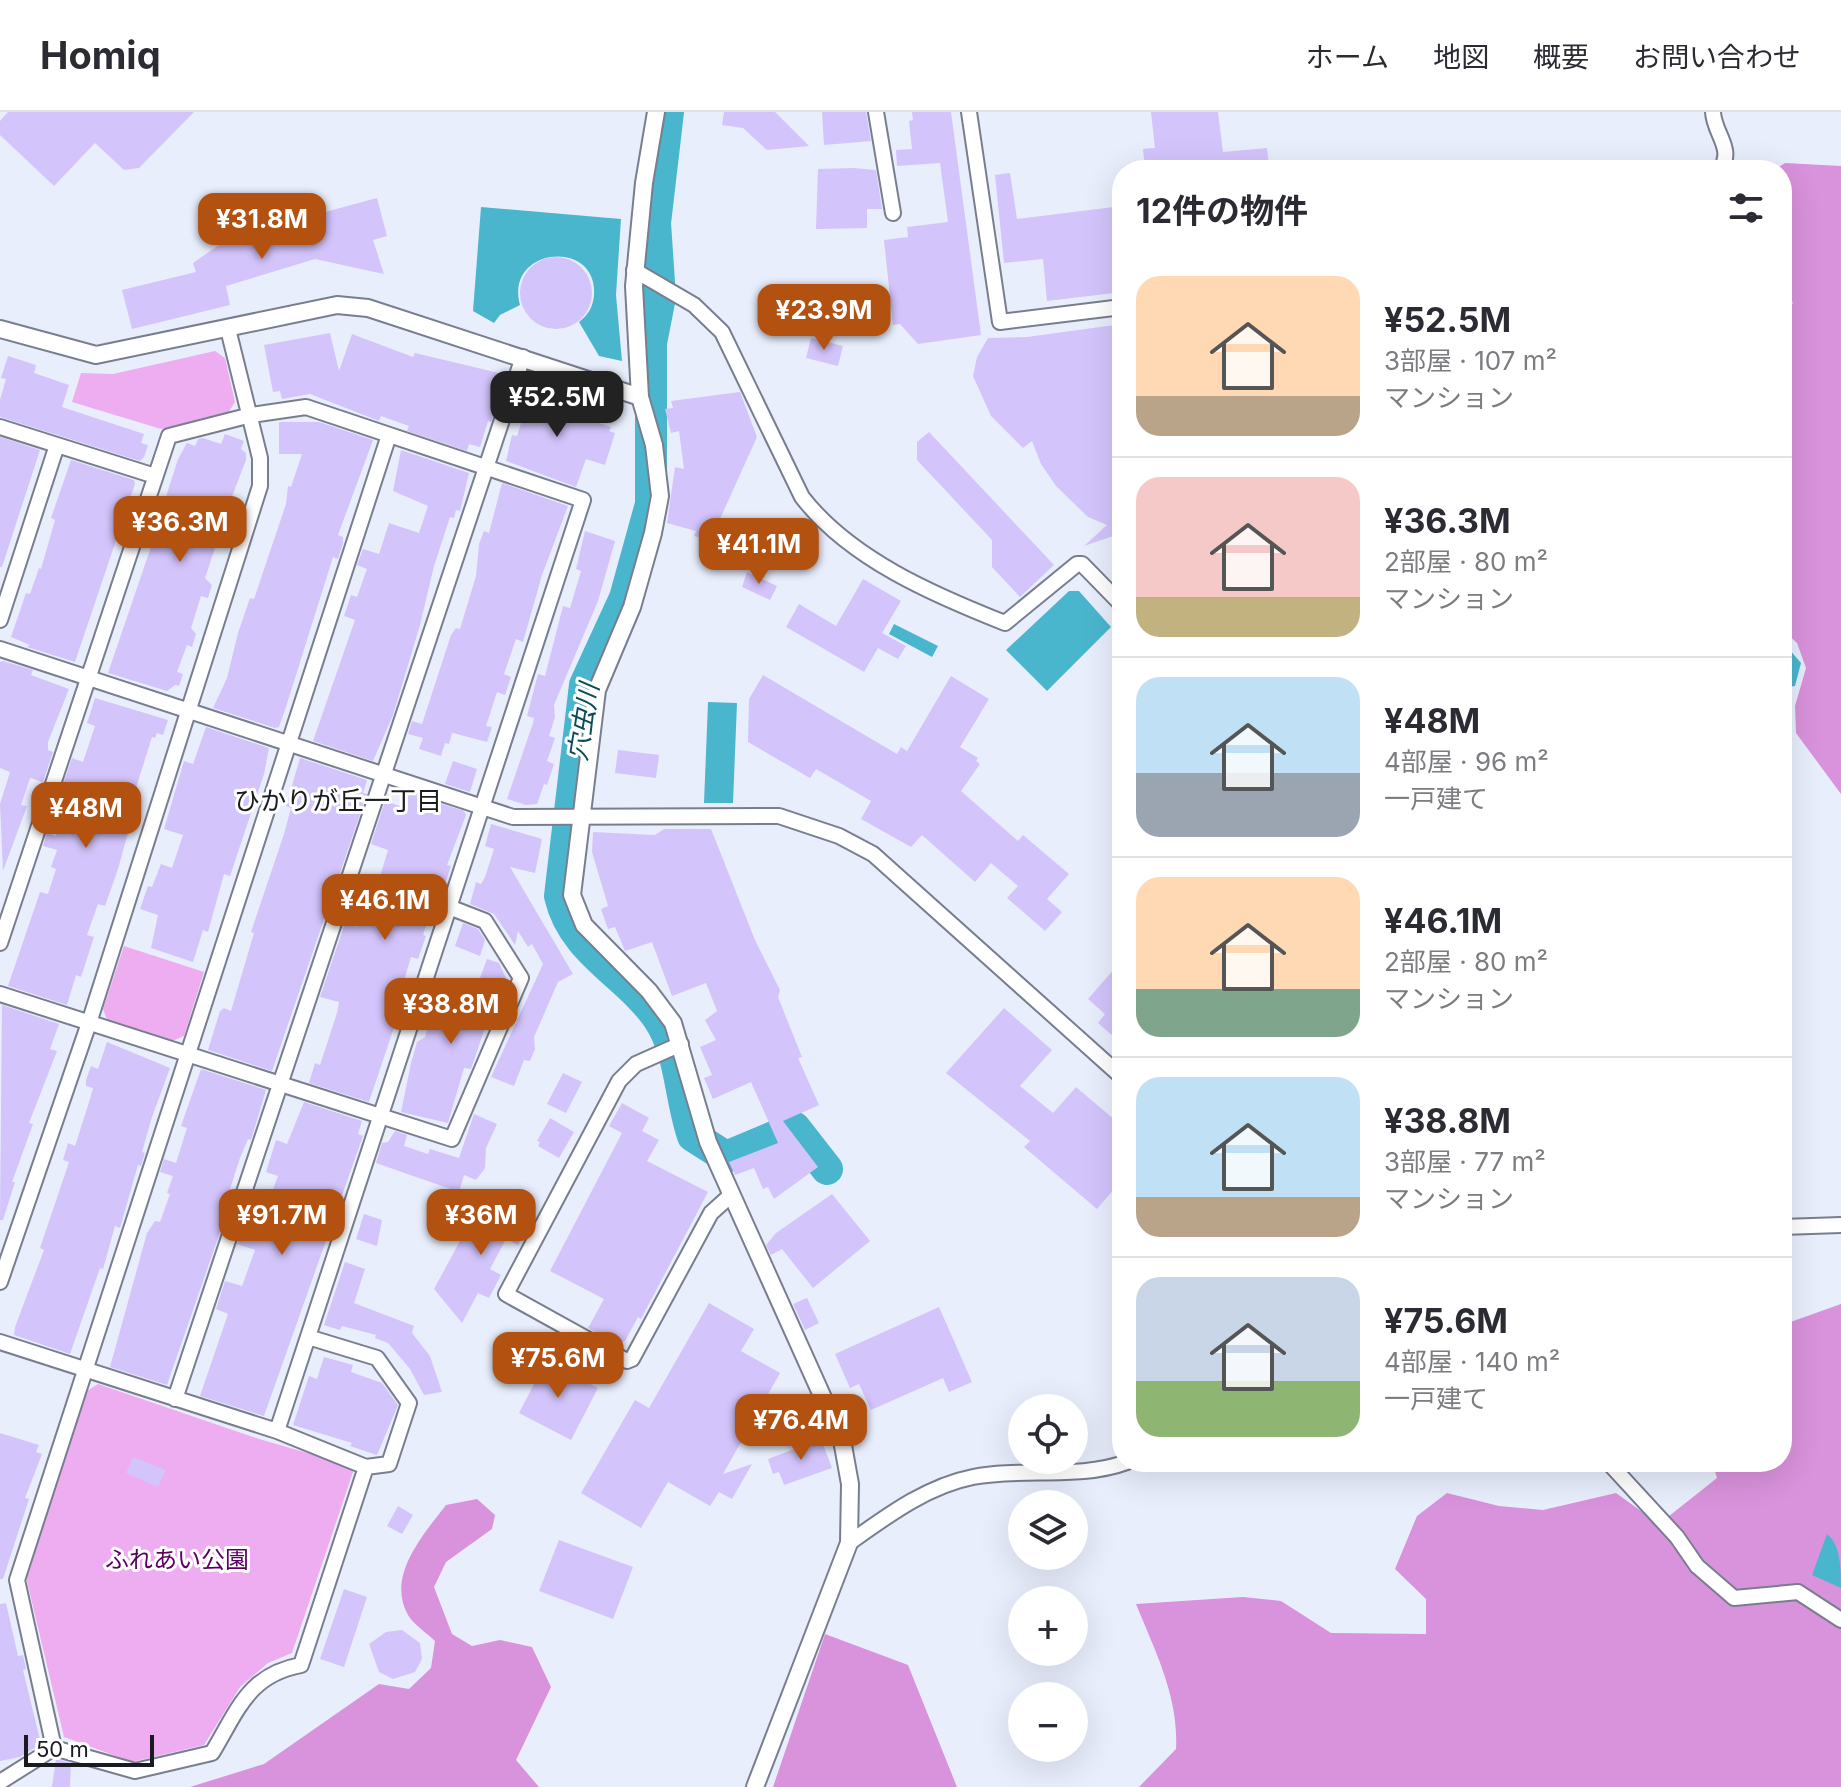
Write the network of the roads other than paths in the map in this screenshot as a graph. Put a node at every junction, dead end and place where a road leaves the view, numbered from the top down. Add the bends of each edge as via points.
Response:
1 (656, 112) edge
2 (876, 112) edge
3 (969, 112) edge
4 (1713, 112) edge
5 (1726, 160) edge
6 (893, 213) dead end
7 (634, 270) junction
8 (1112, 308) edge
9 (0, 329) edge
10 (228, 329) junction
11 (523, 357) junction
12 (640, 397) junction
13 (251, 415) junction
14 (0, 427) edge
15 (389, 435) junction
16 (57, 445) junction
17 (486, 468) junction
18 (155, 476) junction
19 (1112, 595) edge
20 (0, 620) edge
21 (0, 649) edge
22 (88, 677) junction
23 (188, 711) junction
24 (289, 744) junction
25 (384, 772) junction
26 (482, 807) junction
27 (582, 817) junction
28 (449, 907) junction
29 (0, 943) edge
30 (0, 994) edge
31 (89, 1023) junction
32 (681, 1044) junction
33 (189, 1055) junction
34 (1112, 1068) edge
35 (280, 1084) junction
36 (380, 1116) junction
37 (731, 1195) junction
38 (1841, 1225) edge
39 (1792, 1227) edge
40 (0, 1282) edge
41 (308, 1337) junction
42 (0, 1342) edge
43 (85, 1369) junction
44 (175, 1399) junction
45 (277, 1431) junction
46 (1112, 1465) edge
47 (366, 1467) junction
48 (1617, 1472) edge
49 (849, 1543) junction
50 (1841, 1620) edge
51 (54, 1748) junction
52 (0, 1782) edge
53 (755, 1787) edge

1 - 7 street
2 - 6 street
3 - 8 street via 1000,322
4 - 5 street
7 - 12 street
7 - 19 street via 694,305 722,332 802,497 850,542 948,601 1005,623 1077,564
9 - 10 street via 96,355
10 - 11 street via 337,305 368,308
10 - 13 street
11 - 12 street
11 - 17 street
12 - 27 street via 654,445 660,496 632,607 597,690
13 - 15 street via 306,407
13 - 18 street via 169,436
13 - 23 street via 260,486
14 - 16 street
15 - 17 street
15 - 24 street
16 - 18 street
16 - 20 street
17 - 25 street
17 - 26 street via 583,500
18 - 22 street
21 - 22 street
22 - 23 street
22 - 29 street
23 - 24 street
23 - 31 street
24 - 25 street
24 - 33 street
25 - 26 street
25 - 35 street
26 - 27 street via 513,817
26 - 28 street
27 - 32 street via 572,895 576,911 649,991 673,1023
27 - 34 street via 779,816 839,836 873,854
28 - 36 street
28 - 36 street via 485,921 521,978 452,1139
30 - 31 street
31 - 33 street
31 - 40 street
32 - 37 street via 708,1142
32 - 37 street via 636,1064 619,1081 506,1294 627,1361 632,1359 711,1213
33 - 35 street
33 - 43 street
35 - 36 street
35 - 44 street
36 - 41 street
37 - 49 street via 842,1440 850,1484
38 - 39 street
41 - 45 street
41 - 47 street via 377,1358 409,1403 389,1464
42 - 43 street
43 - 44 street
43 - 51 street via 17,1580
44 - 45 street
45 - 47 street
46 - 49 street via 973,1477 896,1509
47 - 51 street via 301,1665 274,1670 251,1689 212,1753 135,1771
48 - 50 street via 1697,1566 1734,1598 1798,1592
49 - 53 street
51 - 52 street

